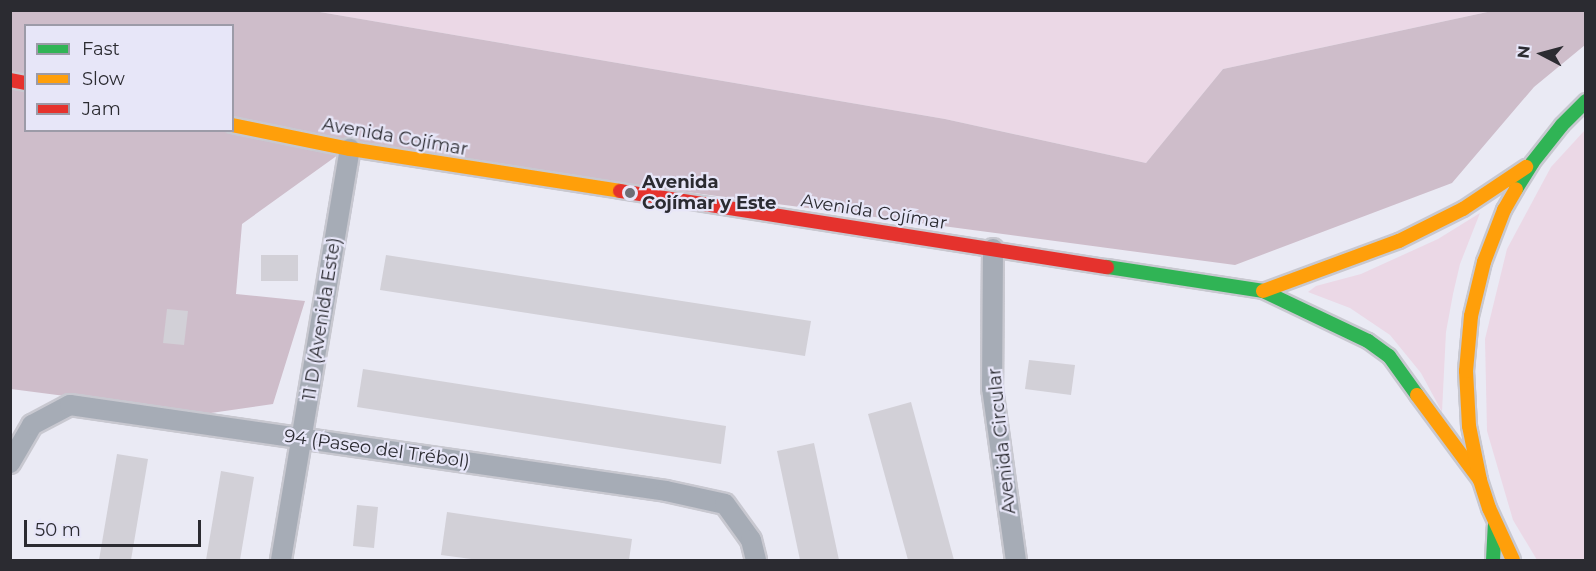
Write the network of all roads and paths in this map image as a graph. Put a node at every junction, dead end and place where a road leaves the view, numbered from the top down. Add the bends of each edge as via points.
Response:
1 (1586, 101) edge
2 (234, 125) edge
3 (350, 149) junction
4 (1532, 163) junction
5 (993, 249) junction
6 (1263, 291) junction
7 (302, 438) junction
8 (10, 463) edge
9 (1480, 480) junction
10 (1496, 526) junction
11 (281, 561) edge
12 (756, 561) edge
13 (1016, 561) edge
14 (1492, 561) edge
15 (1513, 561) edge

1 - 4 main road
2 - 3 main road, Avenida Cojímar
3 - 5 main road, Avenida Cojímar
3 - 7 street, 11 D (Avenida Este)
4 - 6 main road via 1463,209 1399,241
4 - 9 main road via 1504,210 1484,262 1471,316 1466,371 1469,426
5 - 6 main road, Avenida Cojímar
5 - 13 street, Avenida Circular via 992,388
6 - 9 main road via 1368,341 1389,356
7 - 8 street, 94 (Paseo del Trébol) via 70,405 32,425
7 - 11 street, 11 D (Avenida Este)
7 - 12 street, 94 (Paseo del Trébol) via 666,491 725,504 752,540
9 - 10 main road
10 - 14 main road
10 - 15 main road

